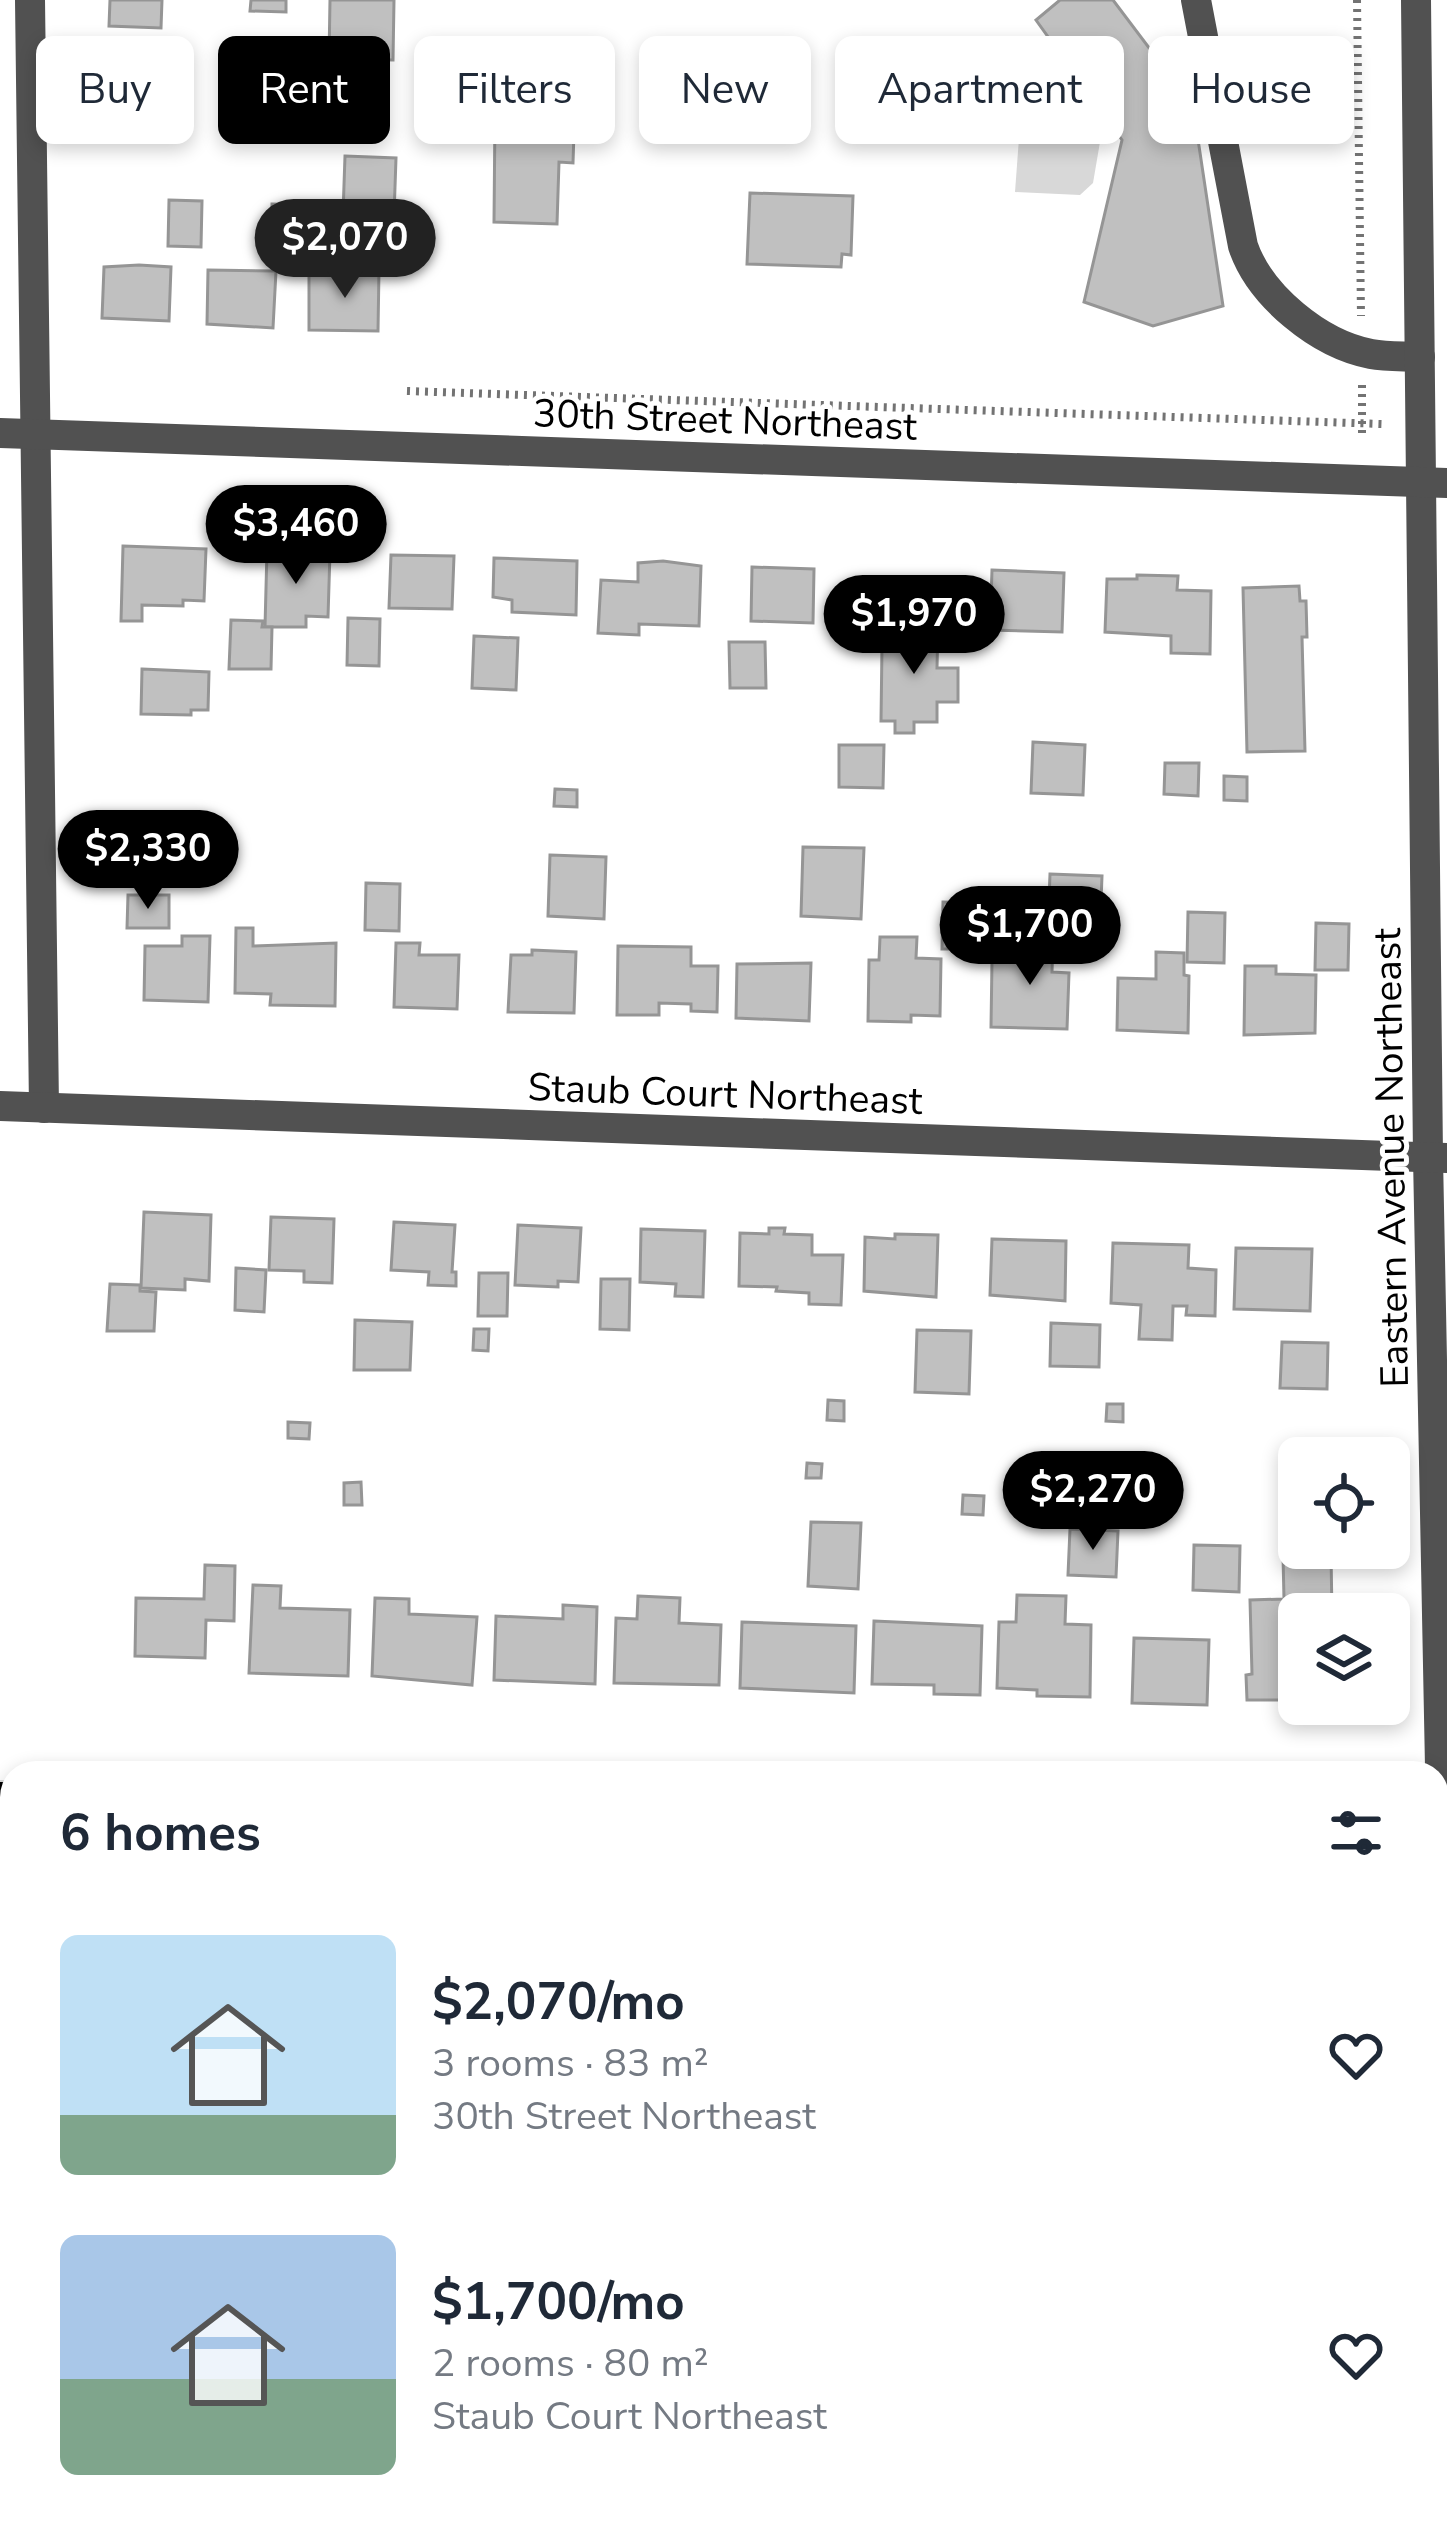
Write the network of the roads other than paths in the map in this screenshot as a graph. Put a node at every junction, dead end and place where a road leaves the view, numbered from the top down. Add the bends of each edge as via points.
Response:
1 (30, 0) edge
2 (1196, 0) edge
3 (1416, 0) edge
4 (1420, 357) junction
5 (0, 434) edge
6 (37, 435) junction
7 (1434, 482) edge
8 (0, 1106) edge
9 (44, 1108) junction
10 (1437, 1158) edge
11 (1441, 1761) edge

1 - 6 street
2 - 4 street via 1250,267 1278,303 1334,339 1361,351
3 - 4 street, Eastern Avenue Northeast
4 - 7 street, Eastern Avenue Northeast
5 - 6 street, 30th Street Northeast
6 - 7 street, 30th Street Northeast
6 - 9 street
7 - 10 street, Eastern Avenue Northeast
8 - 9 street, Staub Court Northeast
9 - 10 street, Staub Court Northeast
10 - 11 street, Eastern Avenue Northeast

